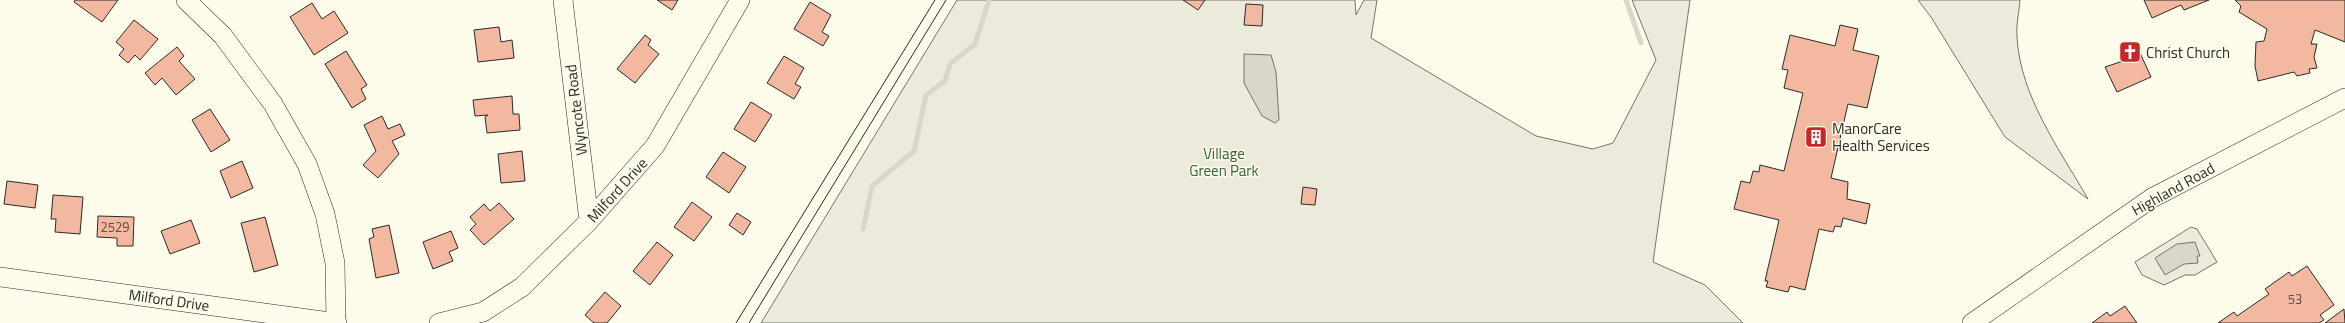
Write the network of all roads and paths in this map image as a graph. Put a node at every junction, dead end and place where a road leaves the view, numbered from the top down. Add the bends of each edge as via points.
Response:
1 (186, 0) edge
2 (563, 0) edge
3 (740, 0) edge
4 (2345, 98) edge
5 (589, 221) junction
6 (0, 277) edge
7 (337, 323) edge
8 (439, 323) edge
9 (1972, 323) edge

1 - 7 street via 223,36 273,104 307,164 326,214 335,263
2 - 5 street, Wyncote Road
3 - 5 street, Milford Drive via 655,146
4 - 9 street, Highland Road via 2152,198
5 - 8 street, Milford Drive via 522,287 483,312
6 - 7 street, Milford Drive

